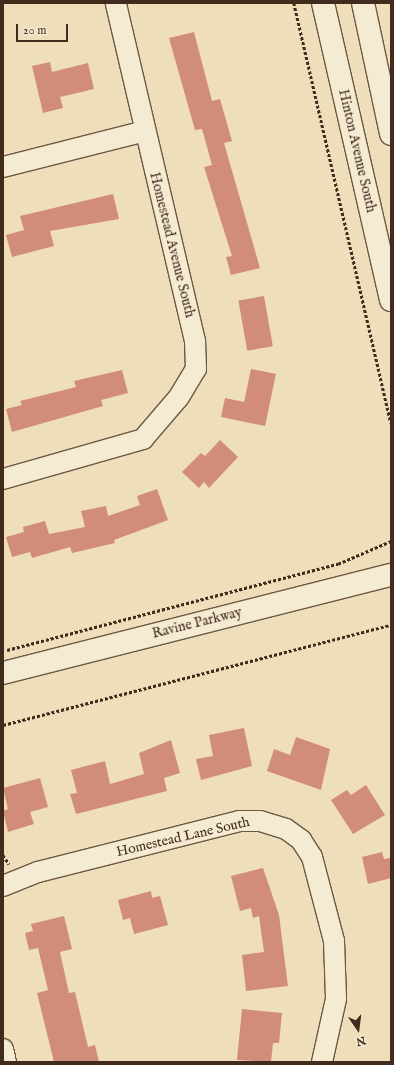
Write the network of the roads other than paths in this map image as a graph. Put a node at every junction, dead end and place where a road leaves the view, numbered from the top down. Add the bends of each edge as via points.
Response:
1 (117, 3) edge
2 (324, 3) edge
3 (363, 3) edge
4 (145, 131) junction
5 (391, 134) edge
6 (3, 167) edge
7 (391, 300) edge
8 (3, 479) edge
9 (391, 574) edge
10 (3, 673) edge
11 (3, 886) edge
12 (3, 1049) edge
13 (6, 1062) edge
14 (322, 1062) edge

1 - 4 street, Homestead Avenue South
2 - 7 main road, Hinton Avenue South
3 - 5 main road
4 - 6 street
4 - 8 street, Homestead Avenue South via 195,341 196,368 158,426 143,439
9 - 10 main road, Ravine Parkway
11 - 14 street, Homestead Lane South via 28,874 239,821 260,820 286,829 301,840 312,857 334,941 336,998
12 - 13 street

